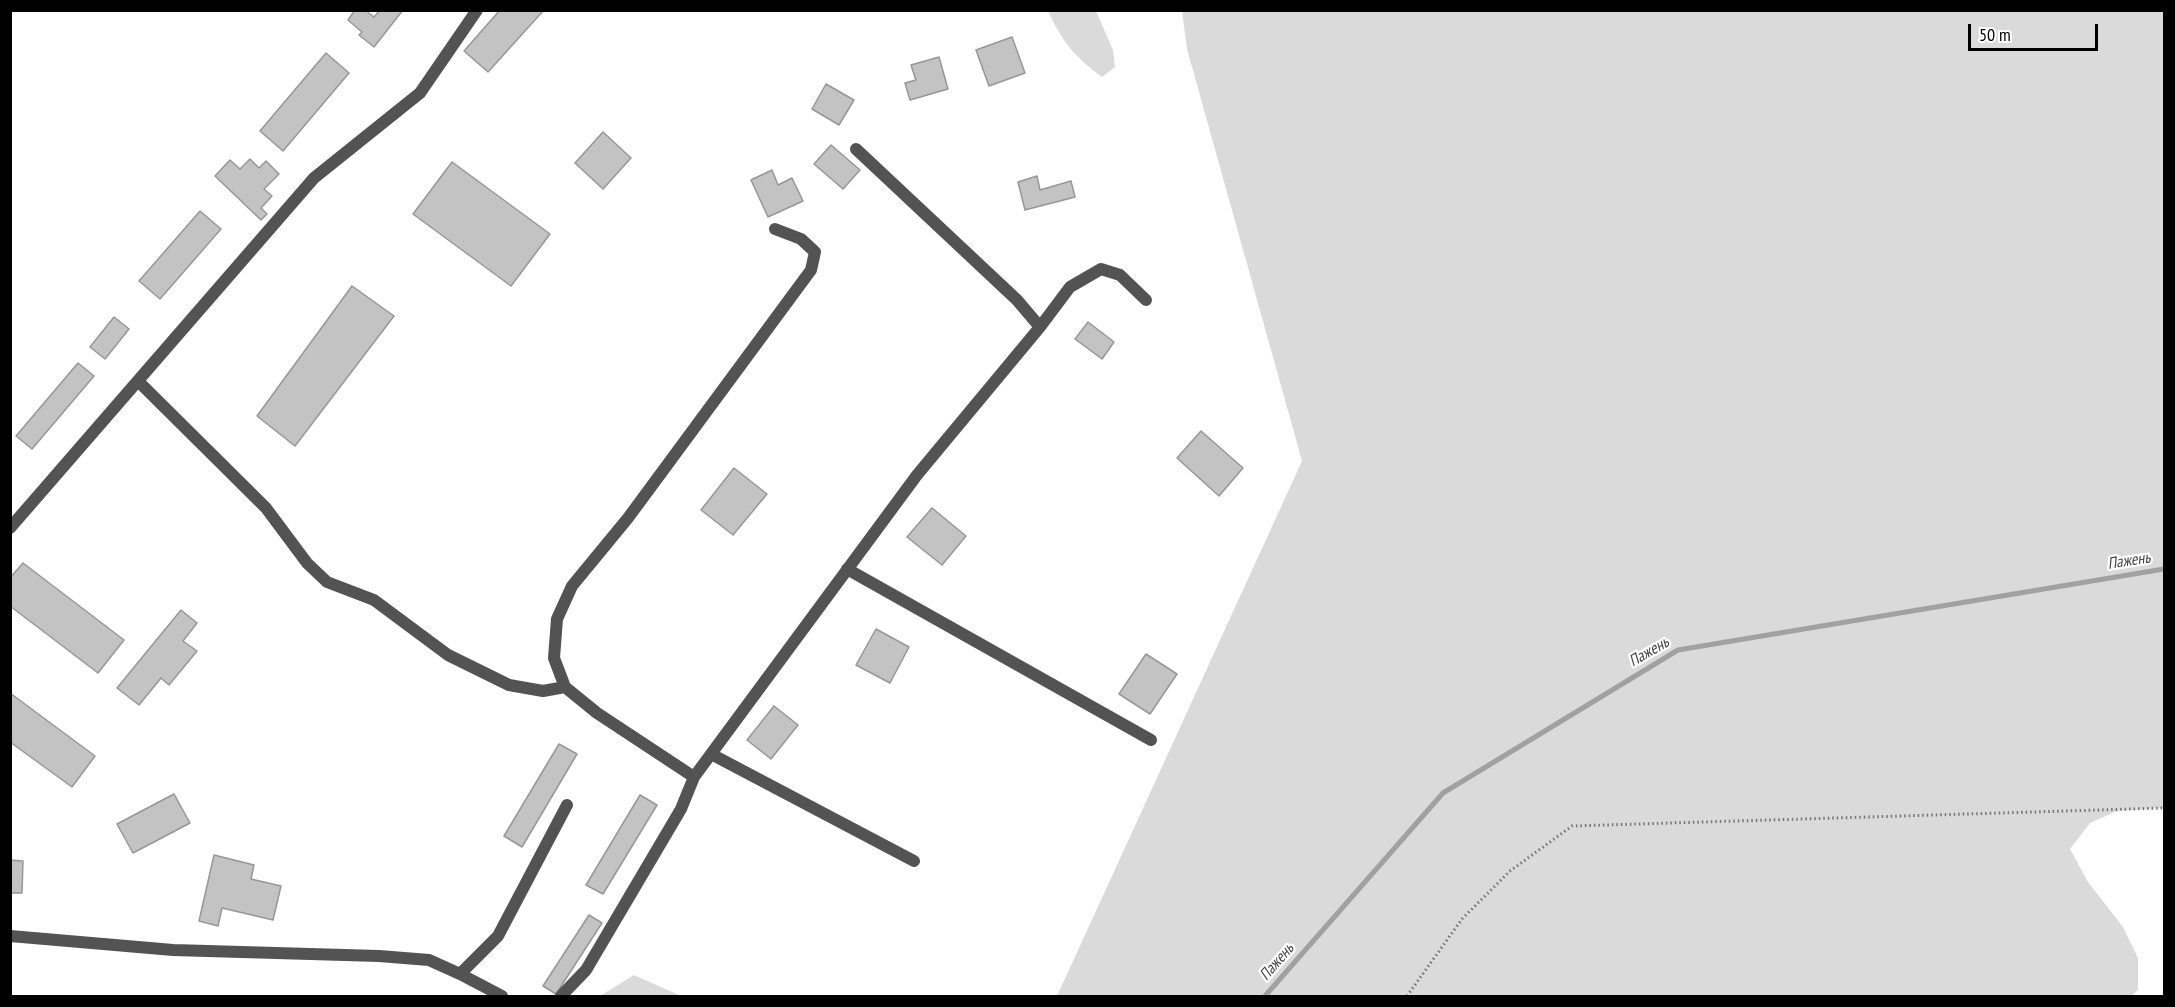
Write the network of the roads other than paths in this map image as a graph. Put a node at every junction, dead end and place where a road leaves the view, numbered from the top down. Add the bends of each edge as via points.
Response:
1 (477, 10) edge
2 (856, 149) dead end
3 (775, 229) dead end
4 (1146, 300) dead end
5 (1040, 327) junction
6 (138, 381) junction
7 (10, 528) edge
8 (847, 569) junction
9 (565, 687) junction
10 (1150, 741) dead end
11 (711, 754) junction
12 (694, 777) junction
13 (567, 805) dead end
14 (914, 861) dead end
15 (10, 936) edge
16 (460, 974) junction
17 (502, 996) edge
18 (561, 996) edge

1 - 6 street via 420,93 314,178
2 - 5 street via 1017,300
3 - 9 street via 801,239 815,252 811,270 628,518 572,586 557,619 554,658
4 - 5 street via 1120,274 1101,269 1070,287
5 - 8 street via 917,475
6 - 7 street
6 - 9 street via 266,508 306,563 327,582 374,600 448,655 509,685 543,691
8 - 10 street
8 - 11 street
9 - 12 street
11 - 12 street
11 - 14 street
12 - 18 street via 681,809 586,970
13 - 16 street via 498,936
15 - 16 street via 173,950 429,960
16 - 17 street

